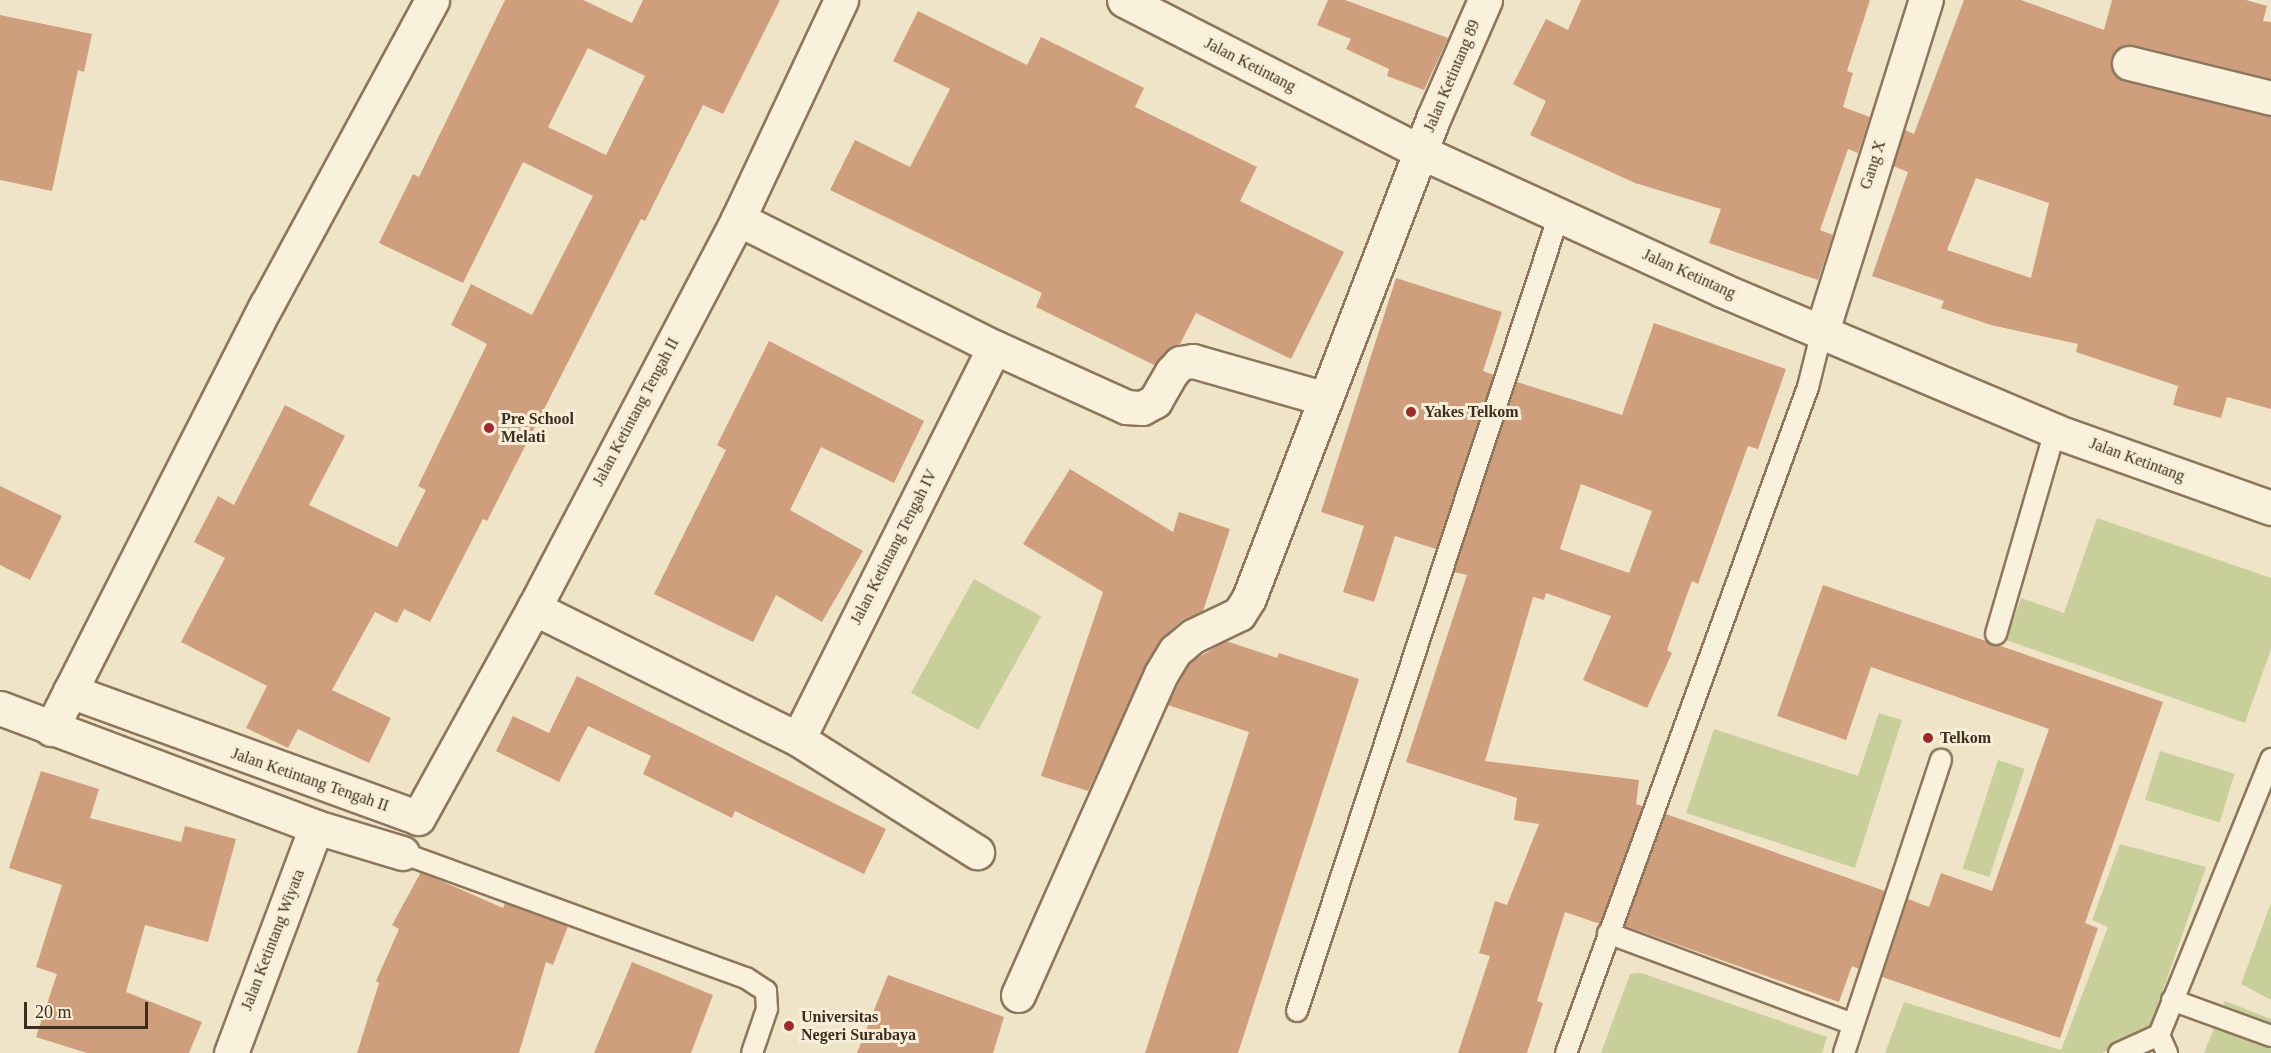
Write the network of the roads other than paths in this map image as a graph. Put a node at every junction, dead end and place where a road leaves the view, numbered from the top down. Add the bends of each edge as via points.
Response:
1 (432, 0) edge
2 (841, 0) edge
3 (1124, 0) edge
4 (1485, 0) edge
5 (1926, 0) edge
6 (2129, 63) dead end
7 (2271, 98) edge
8 (1421, 152) junction
9 (1559, 215) junction
10 (738, 219) junction
11 (1822, 331) junction
12 (994, 347) junction
13 (1326, 399) junction
14 (2055, 431) junction
15 (2271, 508) edge
16 (534, 608) junction
17 (1996, 633) dead end
18 (70, 692) junction
19 (0, 708) edge
20 (51, 729) junction
21 (798, 739) junction
22 (2271, 759) edge
23 (1941, 760) dead end
24 (316, 826) junction
25 (977, 852) dead end
26 (402, 853) joint
27 (1608, 933) junction
28 (1018, 995) dead end
29 (2172, 1000) junction
30 (1297, 1011) dead end
31 (1853, 1024) junction
32 (2159, 1035) junction
33 (2271, 1036) edge
34 (231, 1053) edge
35 (753, 1053) edge
36 (1566, 1053) edge
37 (1844, 1053) edge
38 (2119, 1053) edge
39 (2167, 1053) edge

1 - 18 street via 266,306
2 - 10 street, Jalan Ketintang Tengah II
3 - 8 street, Jalan Ketintang
4 - 8 street, Jalan Ketintang 89
5 - 11 street, Gang X
6 - 7 street
8 - 9 street, Jalan Ketintang
8 - 13 street, Jalan Ketintang 89
9 - 11 street, Jalan Ketintang
9 - 30 lane
10 - 12 street
10 - 16 street, Jalan Ketintang Tengah II
11 - 14 street, Jalan Ketintang
11 - 27 lane via 1808,387
12 - 13 street via 1126,407 1142,408 1155,400 1180,363 1193,361
12 - 21 street, Jalan Ketintang Tengah IV
13 - 28 street, Jalan Ketintang 89 via 1249,598 1239,614 1192,636 1170,658
14 - 15 street, Jalan Ketintang
14 - 17 lane
16 - 18 street, Jalan Ketintang Tengah II via 418,818
16 - 21 street
18 - 20 street
19 - 20 street
20 - 24 street
21 - 25 street
22 - 29 lane
23 - 31 lane
24 - 26 street
24 - 34 street, Jalan Ketintang Wiyata
26 - 35 lane via 746,978 766,991 767,1009
27 - 31 lane
27 - 36 lane
29 - 32 lane
29 - 33 lane
31 - 37 lane
32 - 38 lane
32 - 39 lane

